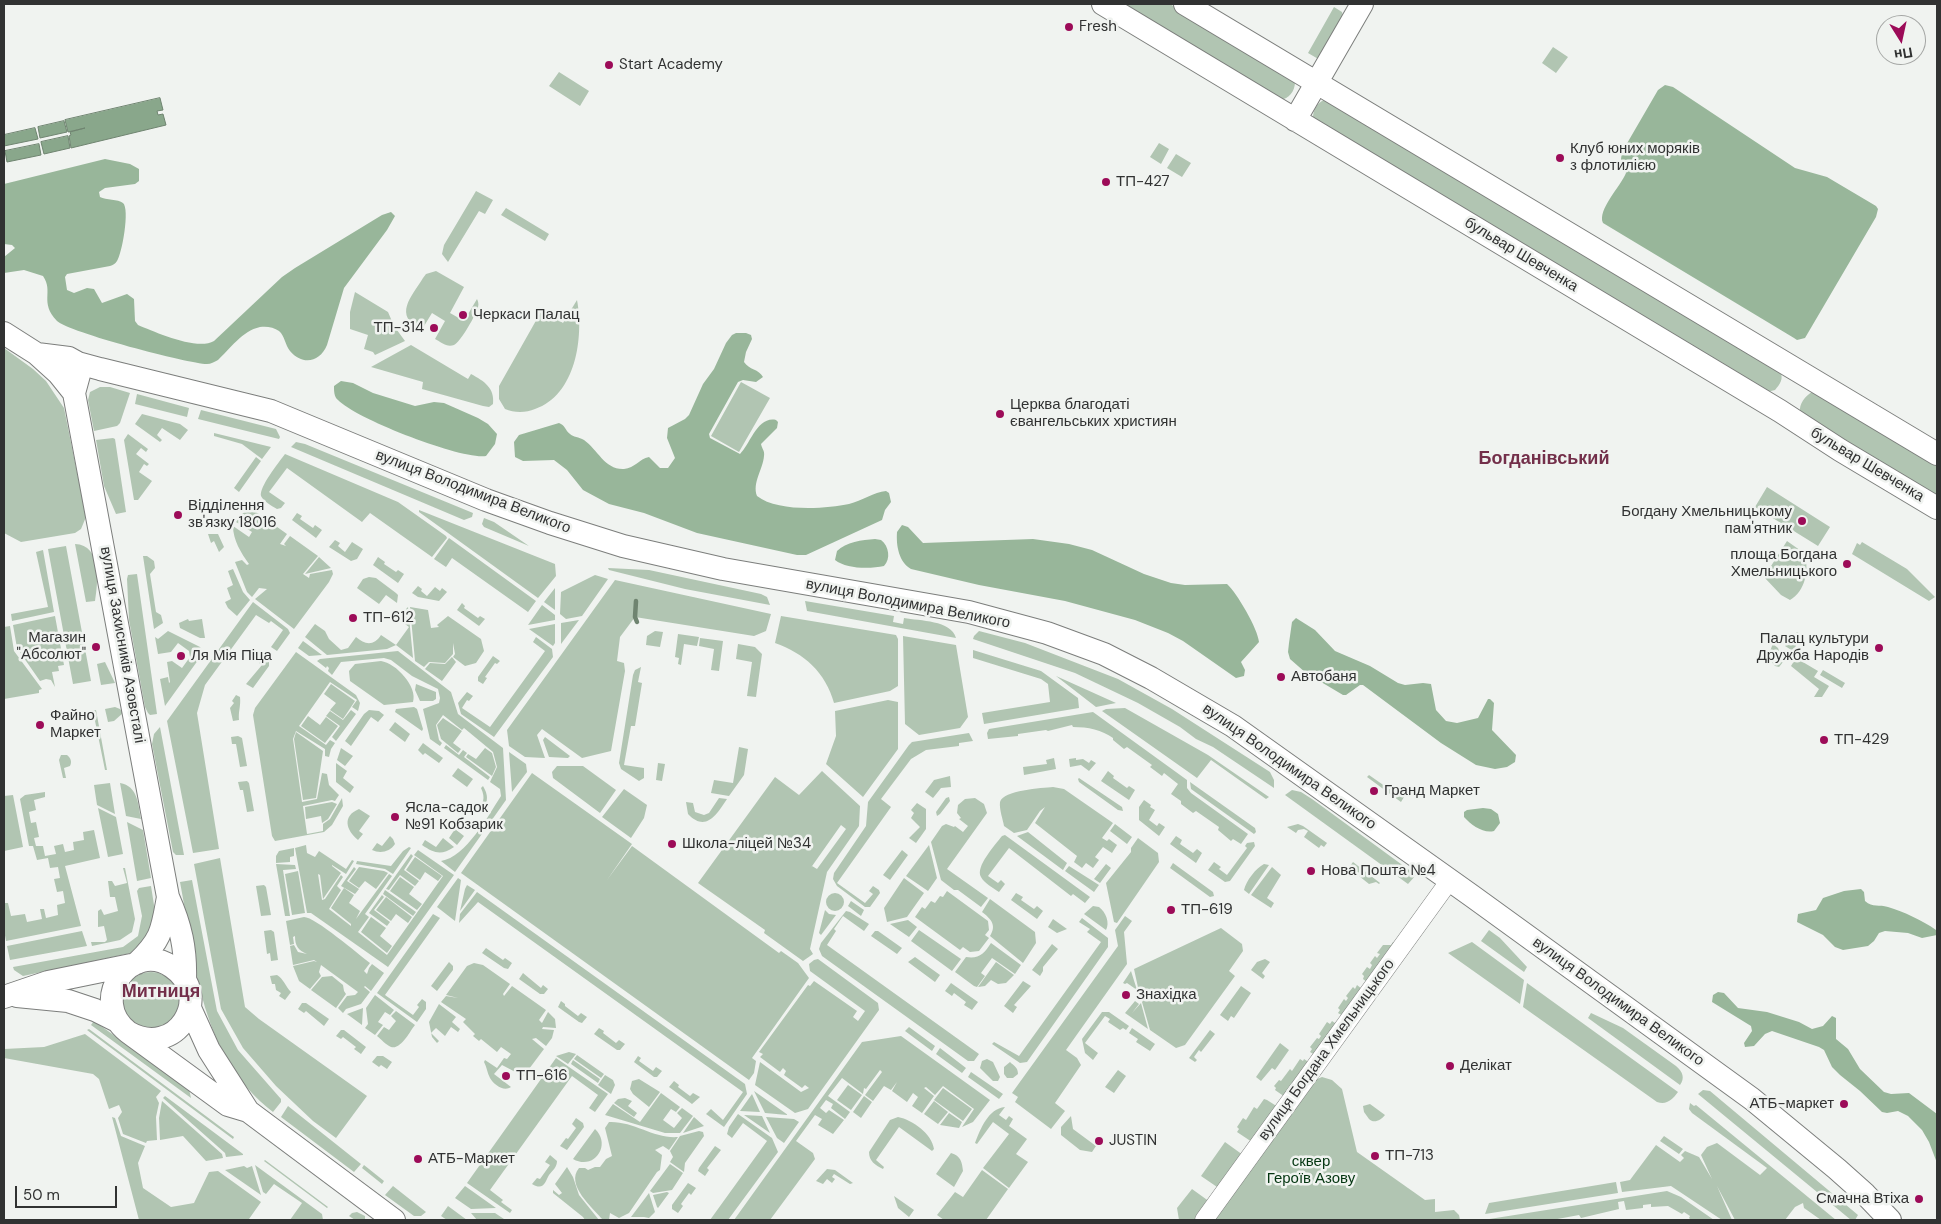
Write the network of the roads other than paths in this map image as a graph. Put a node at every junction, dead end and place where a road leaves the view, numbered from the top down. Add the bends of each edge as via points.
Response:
1 (1103, 4) edge
2 (1185, 4) edge
3 (1362, 4) edge
4 (1317, 83) junction
5 (1295, 120) junction
6 (4, 333) edge
7 (70, 374) junction
8 (1937, 454) edge
9 (1937, 508) edge
10 (1450, 880) junction
11 (168, 898) junction
12 (134, 964) junction
13 (186, 980) junction
14 (8, 996) edge
15 (190, 1008) junction
16 (122, 1027) junction
17 (248, 1111) junction
18 (394, 1220) edge
19 (1204, 1220) edge
20 (1890, 1220) edge

1 - 5 main road, бульвар Шевченка
2 - 4 main road
3 - 4 main road
4 - 5 main road
4 - 8 main road
5 - 9 main road, бульвар Шевченка
6 - 7 main road, вулиця Володимира Великого
7 - 10 main road, вулиця Володимира Великого via 100,369 271,411 486,500 623,546 723,569 969,612 1084,646 1152,678 1220,717
7 - 11 main road, вулиця Захисників Азовсталі
10 - 19 street, вулиця Богдана Хмельницького
10 - 20 main road, вулиця Володимира Великого via 1752,1099 1838,1169
11 - 12 main road via 159,937 153,948
11 - 13 main road via 179,922 186,957
12 - 13 main road via 153,960 164,962
12 - 14 main road via 48,982
12 - 16 main road via 121,974 113,990 112,1006
13 - 15 main road
14 - 16 main road via 68,1001 95,1010
15 - 16 main road via 180,1027 162,1038 145,1039
15 - 17 main road via 209,1050
16 - 17 main road via 228,1105
17 - 18 main road

